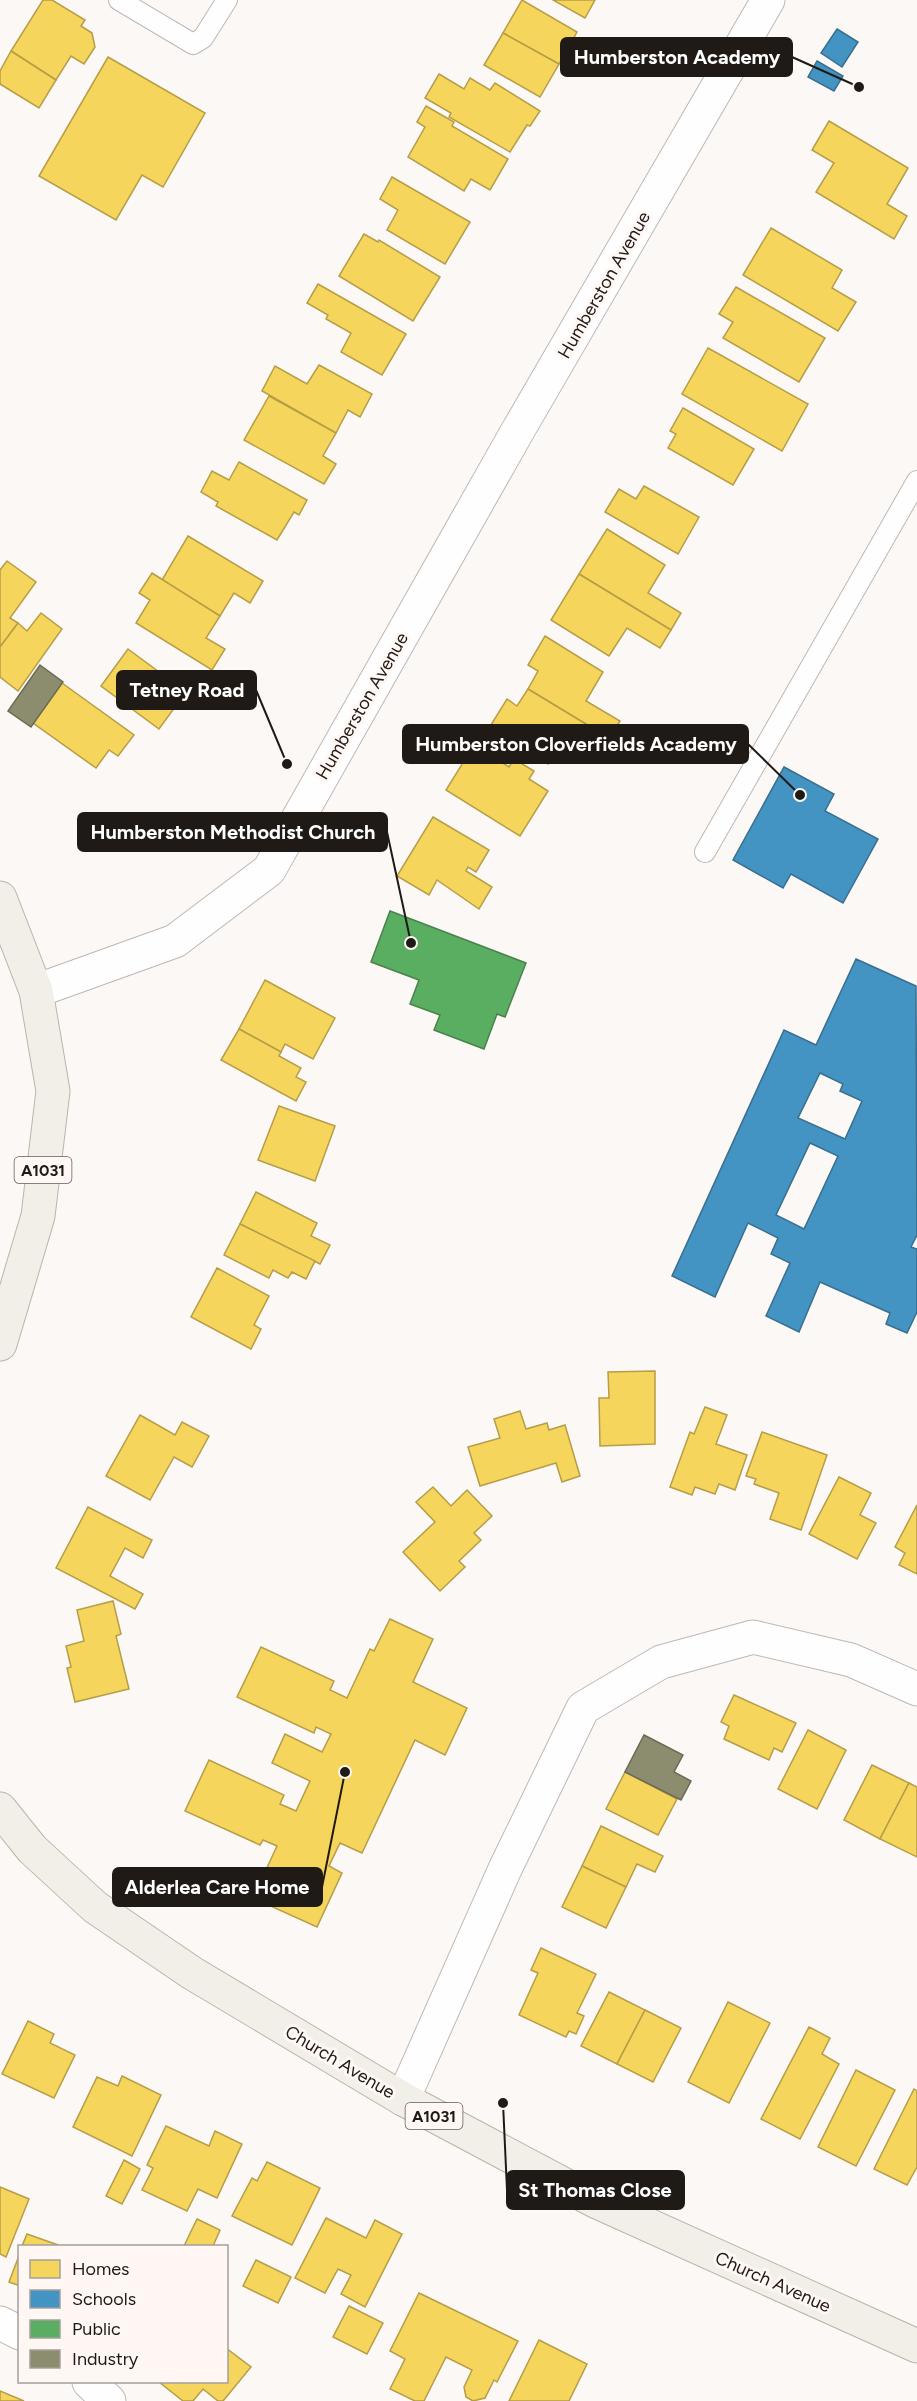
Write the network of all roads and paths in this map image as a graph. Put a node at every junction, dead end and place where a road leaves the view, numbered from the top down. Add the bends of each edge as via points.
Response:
1 (119, 0) edge
2 (227, 0) edge
3 (768, 0) edge
4 (917, 481) edge
5 (705, 852) dead end
6 (0, 898) edge
7 (36, 991) junction
8 (0, 1344) edge
9 (917, 1689) edge
10 (0, 1809) edge
11 (403, 2099) junction
12 (0, 2323) edge
13 (18, 2332) edge
14 (917, 2346) edge
15 (90, 2383) edge
16 (109, 2401) edge

1 - 2 lane via 193,44 202,38
3 - 7 main road, Humberston Avenue via 269,870 175,941
4 - 5 lane
6 - 7 main road, A1031
7 - 8 main road, A1031 via 53,1091 38,1216
9 - 11 main road via 851,1660 753,1637 661,1662 583,1708 505,1869
10 - 11 main road, Church Avenue / A1031 via 32,1849 95,1907 192,1973
11 - 14 main road, Church Avenue / A1031 via 595,2201
12 - 13 main road
15 - 16 main road

